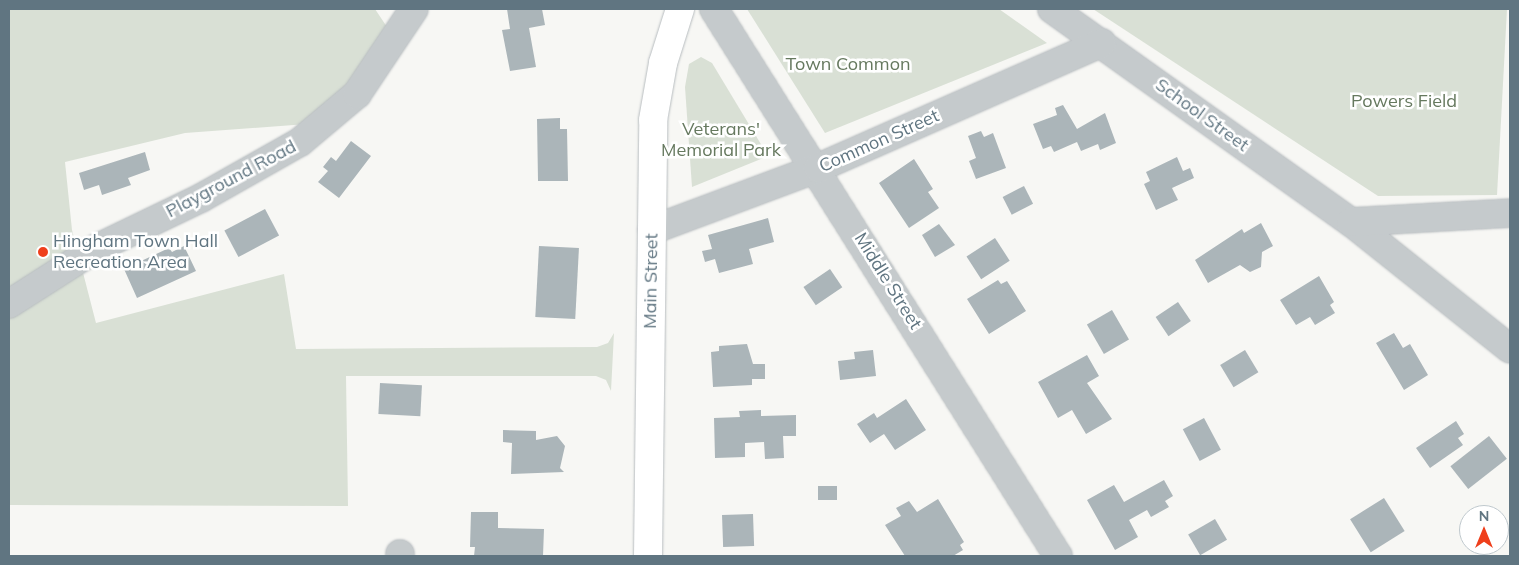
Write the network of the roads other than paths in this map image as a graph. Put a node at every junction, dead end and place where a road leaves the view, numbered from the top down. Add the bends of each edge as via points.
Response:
1 (414, 9) edge
2 (680, 9) edge
3 (714, 9) edge
4 (1052, 9) edge
5 (1102, 43) junction
6 (818, 168) junction
7 (1510, 213) edge
8 (1351, 222) junction
9 (652, 230) junction
10 (9, 304) edge
11 (1510, 349) edge
12 (648, 556) edge
13 (1058, 556) edge

1 - 10 street, Playground Road via 357,94 331,119 253,170 95,248
2 - 9 main road, Main Street via 654,104
3 - 6 street, Middle Street
4 - 5 street, School Street
5 - 6 street, Common Street
5 - 8 street, School Street
6 - 9 street, Common Street
6 - 13 street, Middle Street
7 - 8 street
8 - 11 street, School Street
9 - 12 main road, Main Street

